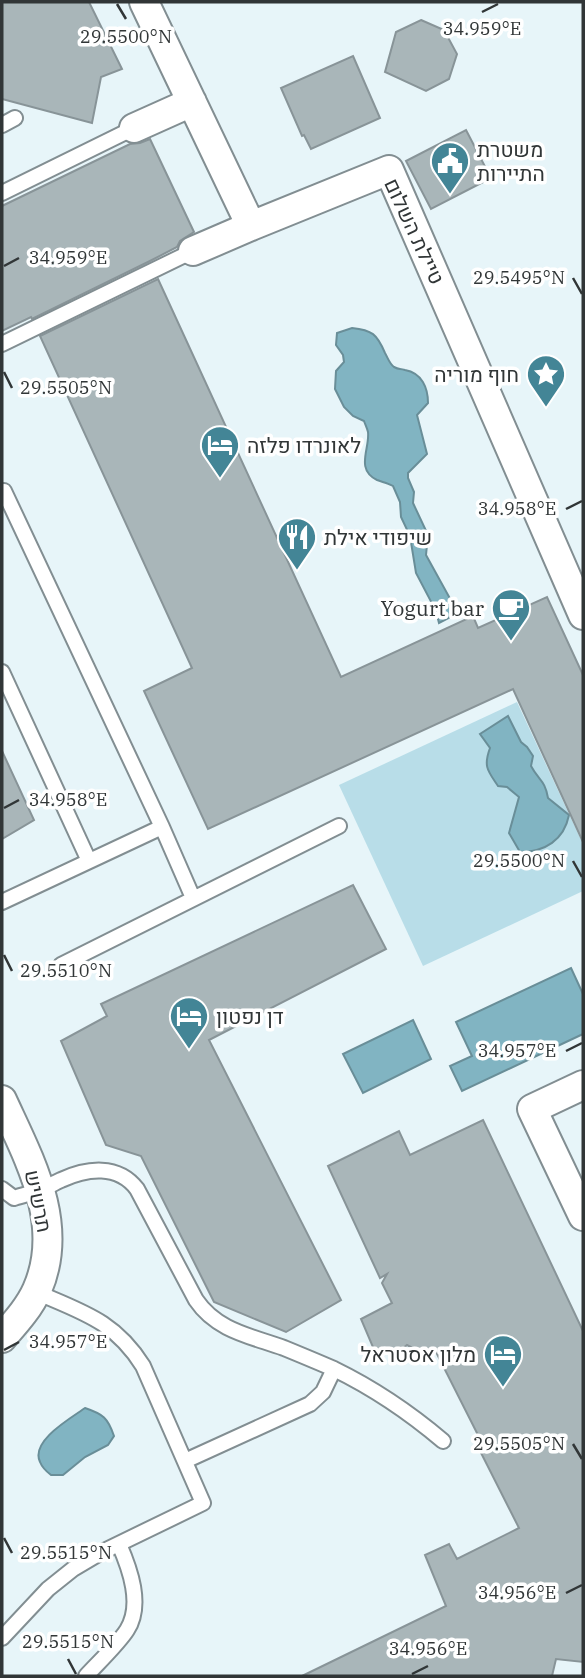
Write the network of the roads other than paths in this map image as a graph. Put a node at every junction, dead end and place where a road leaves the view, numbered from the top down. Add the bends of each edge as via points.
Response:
1 (145, 2) edge
2 (192, 103) junction
3 (134, 128) joint
4 (2, 193) edge
5 (251, 226) junction
6 (193, 251) joint
7 (2, 344) edge
8 (2, 492) edge
9 (583, 615) edge
10 (2, 672) edge
11 (339, 826) dead end
12 (162, 827) junction
13 (89, 861) junction
14 (193, 898) junction
15 (2, 902) edge
16 (61, 965) dead end
17 (583, 1085) edge
18 (2, 1100) edge
19 (2, 1189) edge
20 (40, 1190) junction
21 (583, 1216) edge
22 (36, 1292) junction
23 (2, 1338) edge
24 (334, 1369) junction
25 (443, 1441) dead end
26 (185, 1461) junction
27 (119, 1544) junction
28 (2, 1637) edge
29 (86, 1676) edge

1 - 2 street
2 - 3 street
2 - 5 street
3 - 4 lane
5 - 6 street
5 - 9 street, טיילת השלום via 389,170
6 - 7 lane
8 - 12 lane
10 - 13 lane
11 - 14 lane
12 - 13 lane
12 - 14 lane
13 - 15 lane
14 - 16 lane
17 - 21 street via 532,1109
18 - 20 street, תרשיש
19 - 20 lane via 14,1198
20 - 22 street, תרשיש via 47,1241
20 - 24 lane via 86,1172 124,1175 137,1189 195,1300 207,1314 240,1334
22 - 23 street, תרשיש
22 - 26 lane via 104,1323 134,1352
24 - 25 lane via 380,1395
24 - 26 lane via 323,1392 310,1404
26 - 27 lane via 203,1503
27 - 28 lane via 64,1576
27 - 29 lane via 133,1583 132,1615 127,1630

